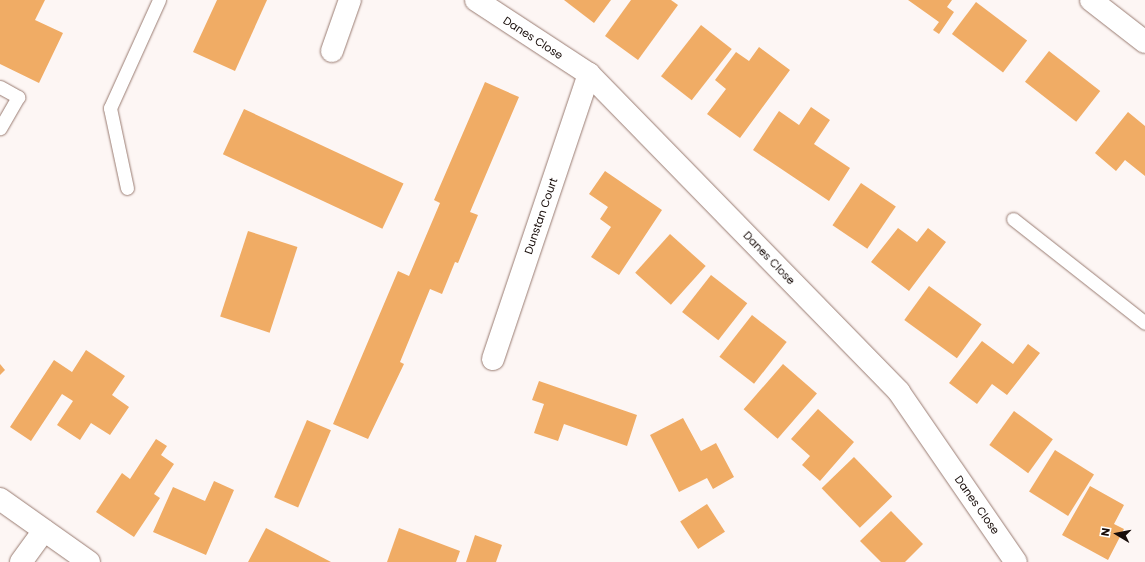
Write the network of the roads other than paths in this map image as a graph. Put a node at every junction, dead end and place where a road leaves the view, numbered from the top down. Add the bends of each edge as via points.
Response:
1 (159, 0) edge
2 (350, 0) edge
3 (476, 0) edge
4 (1091, 0) edge
5 (1145, 42) edge
6 (332, 51) dead end
7 (589, 74) junction
8 (0, 87) edge
9 (0, 128) edge
10 (128, 188) dead end
11 (1013, 219) dead end
12 (1145, 323) edge
13 (493, 359) dead end
14 (0, 499) edge
15 (44, 530) junction
16 (21, 562) edge
17 (90, 562) edge
18 (1016, 562) edge

1 - 10 lane via 110,108
2 - 6 street
3 - 7 street, Danes Close
4 - 5 street
7 - 13 street, Dunstan Court
7 - 18 street, Danes Close via 899,392
8 - 9 lane via 18,97
11 - 12 lane
14 - 15 street
15 - 16 street
15 - 17 street

